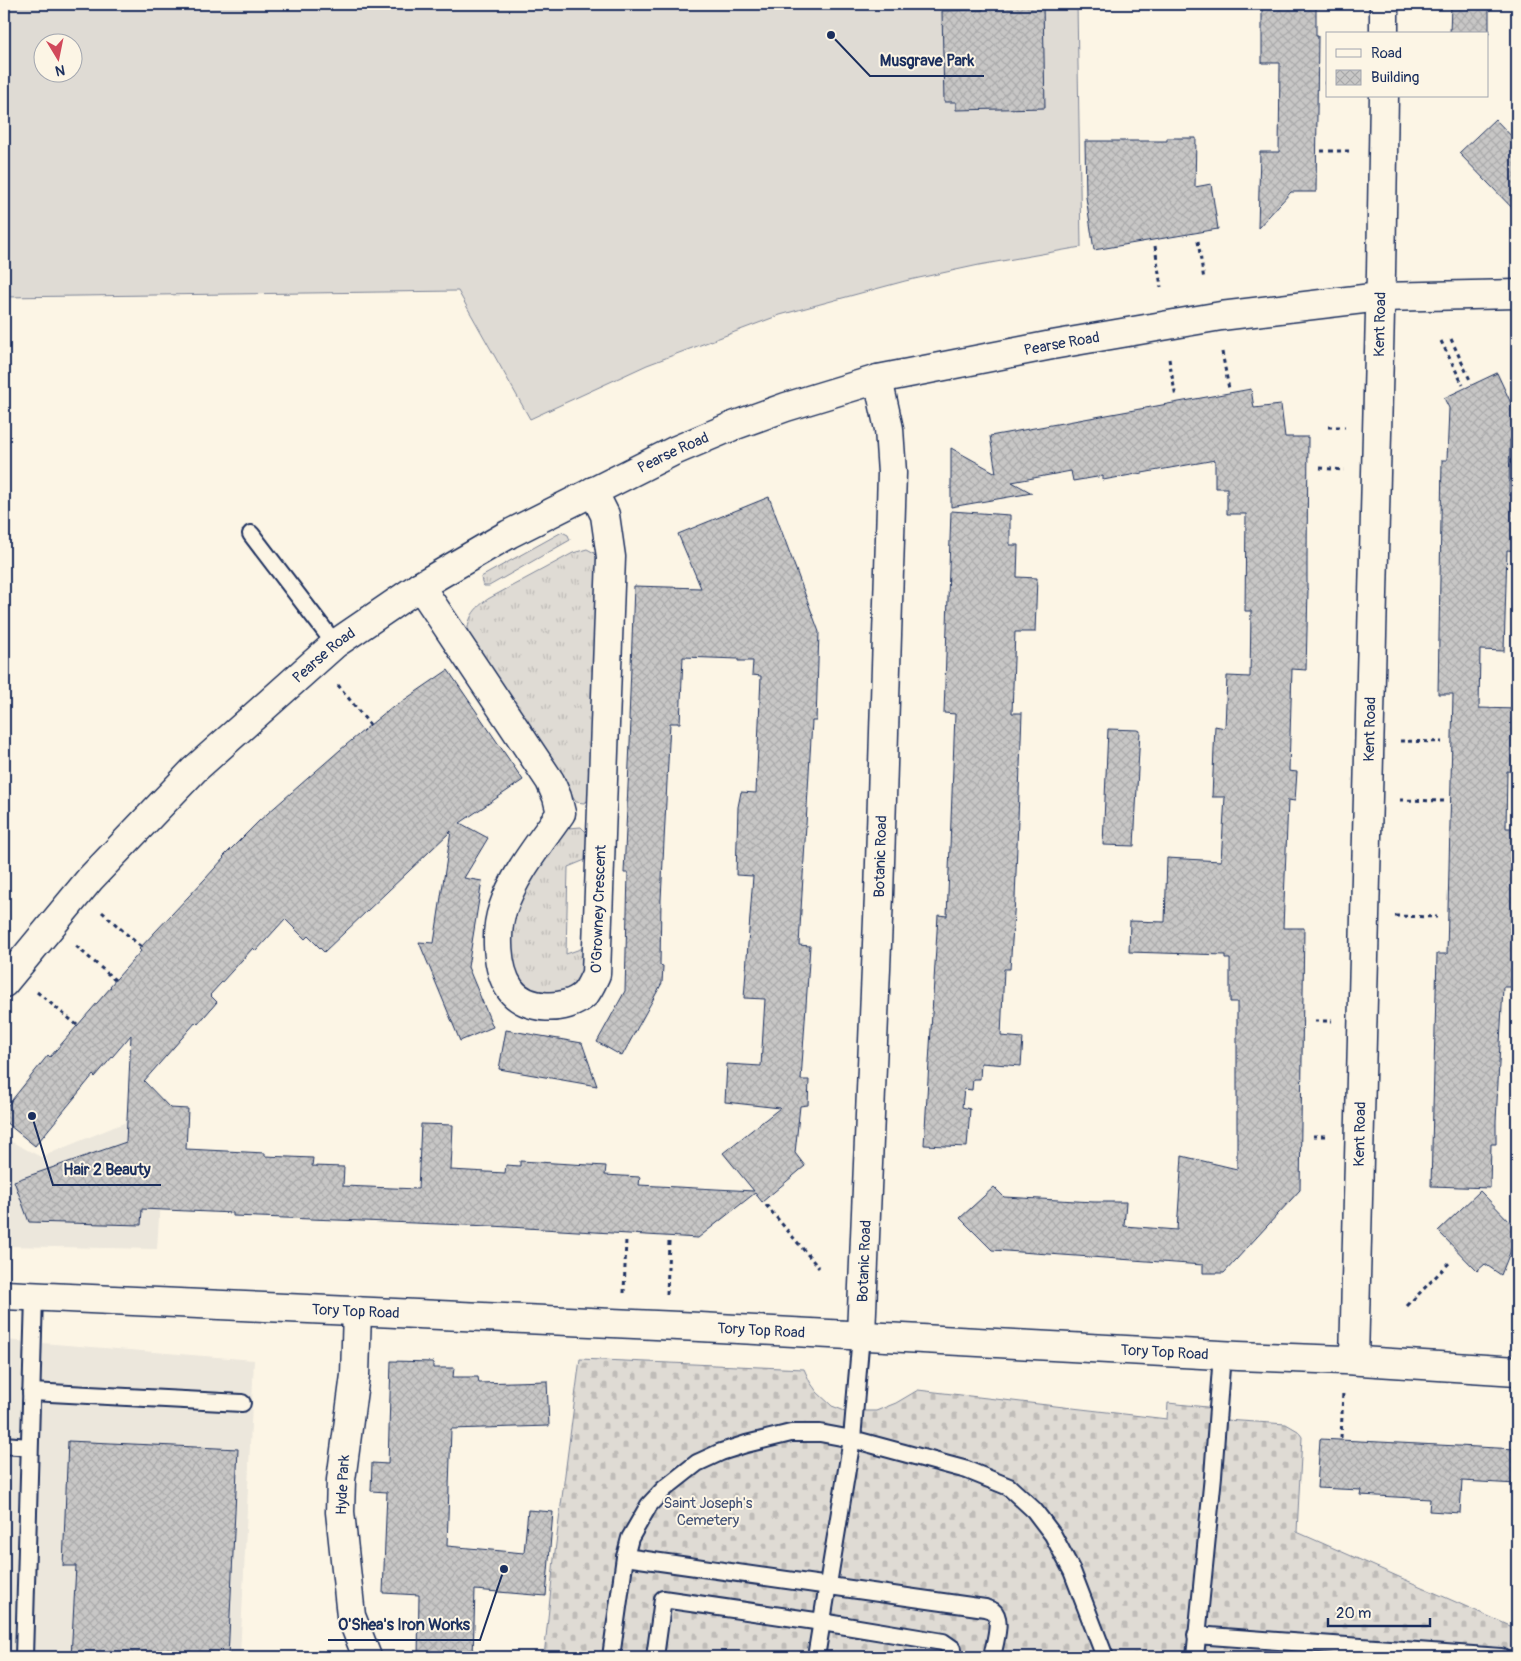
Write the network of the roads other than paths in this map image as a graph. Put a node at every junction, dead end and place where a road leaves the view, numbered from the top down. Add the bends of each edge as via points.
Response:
1 (1384, 4) edge
2 (1384, 32) edge
3 (1384, 98) edge
4 (1517, 294) edge
5 (1380, 297) junction
6 (878, 379) junction
7 (593, 491) junction
8 (251, 534) dead end
9 (420, 586) junction
10 (327, 652) junction
11 (561, 813) junction
12 (601, 814) junction
13 (8, 977) edge
14 (4, 1295) edge
15 (34, 1296) junction
16 (357, 1310) junction
17 (861, 1335) junction
18 (1222, 1354) junction
19 (1350, 1360) junction
20 (1517, 1371) edge
21 (31, 1392) junction
22 (242, 1403) dead end
23 (852, 1439) junction
24 (4, 1445) edge
25 (29, 1447) junction
26 (625, 1557) junction
27 (828, 1585) junction
28 (822, 1622) junction
29 (1196, 1635) junction
30 (24, 1657) edge
31 (367, 1657) edge
32 (611, 1657) edge
33 (655, 1657) edge
34 (816, 1657) edge
35 (953, 1657) edge
36 (992, 1657) edge
37 (1105, 1657) edge
38 (1195, 1657) edge
39 (1501, 1657) edge

1 - 2 street
3 - 5 street, Kent Road
4 - 5 street, Pearse Road
5 - 6 street, Pearse Road via 1140,329
5 - 19 street, Kent Road
6 - 7 street, Pearse Road via 732,426
6 - 17 street, Botanic Road via 889,429 892,472
7 - 9 street, Pearse Road via 509,534
7 - 12 street, O'Growney Crescent via 604,514 611,557
8 - 10 lane
9 - 10 street, Pearse Road
9 - 11 street via 550,780
10 - 13 street, Pearse Road via 194,770 80,891
11 - 12 street
11 - 12 street, O'Growney Crescent via 530,858 502,908 498,934 502,975 510,990 534,1005 571,1004 585,994 596,974
14 - 15 street, Tory Top Road
15 - 16 street, Tory Top Road
15 - 21 lane
16 - 17 street, Tory Top Road
16 - 31 street, Hyde Park via 355,1375 340,1512 351,1616
17 - 18 street, Tory Top Road
17 - 23 lane
18 - 19 street, Tory Top Road
18 - 29 lane
19 - 20 street, Tory Top Road
21 - 22 lane
21 - 25 lane
23 - 26 lane via 820,1433 791,1433 746,1444 697,1463 669,1484 649,1505 630,1538
23 - 27 lane
23 - 37 lane via 967,1470 1009,1487 1034,1510 1053,1535 1072,1571
24 - 25 lane
25 - 30 lane
26 - 27 lane
26 - 32 lane
27 - 28 lane
27 - 36 lane via 993,1611 998,1623
28 - 33 lane via 663,1599
28 - 34 lane
28 - 35 lane via 943,1642 952,1649
29 - 38 lane
29 - 39 lane

